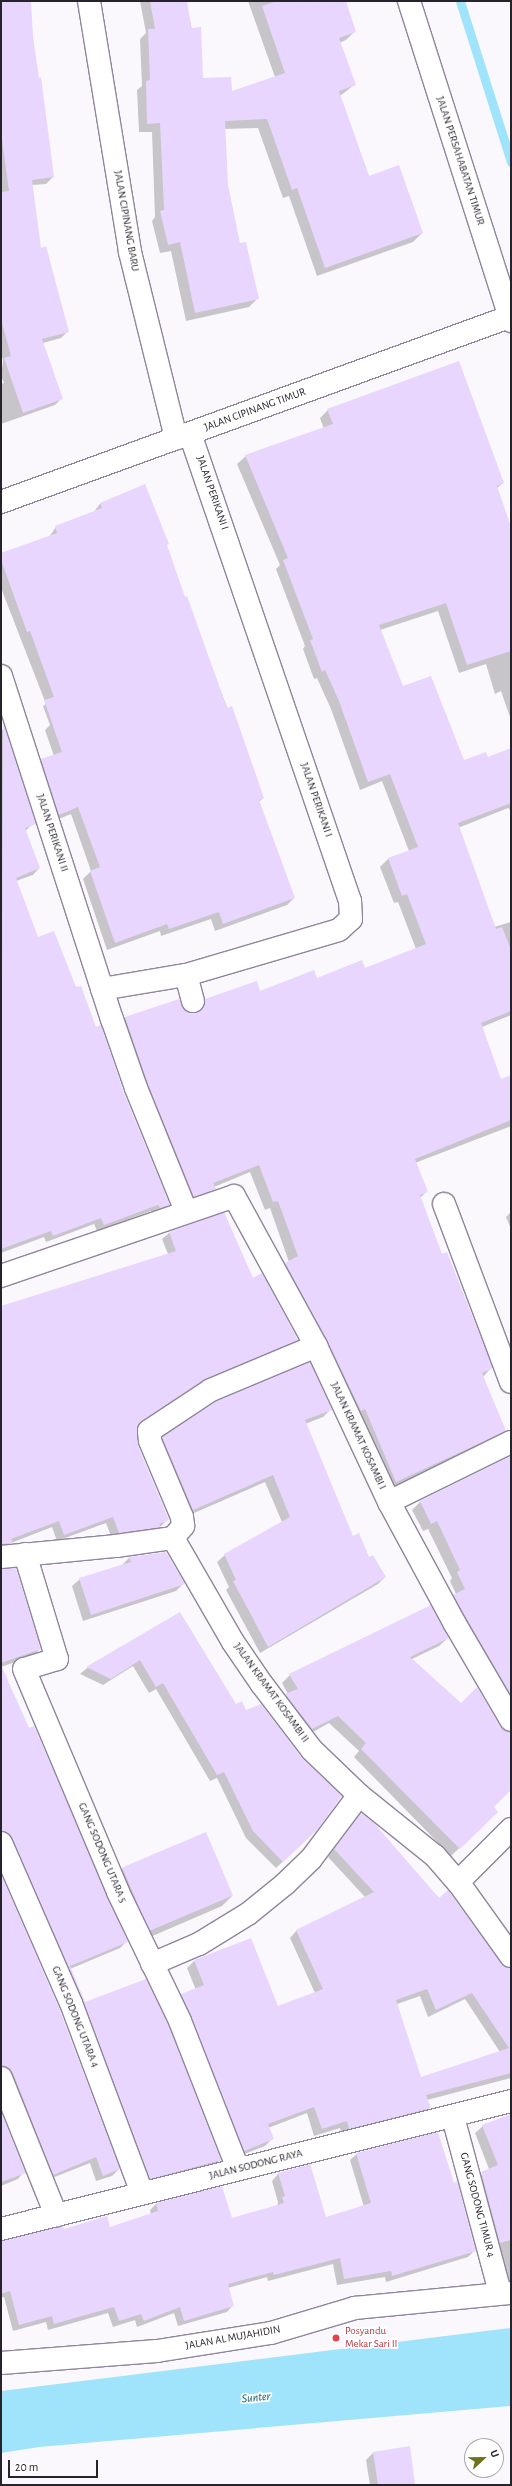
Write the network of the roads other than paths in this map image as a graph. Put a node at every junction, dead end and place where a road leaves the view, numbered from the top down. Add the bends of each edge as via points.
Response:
1 (89, 1) edge
2 (409, 1) edge
3 (510, 319) edge
4 (183, 436) junction
5 (1, 502) edge
6 (1, 676) edge
7 (186, 975) junction
8 (102, 989) junction
9 (193, 1001) dead end
10 (444, 1204) dead end
11 (186, 1211) junction
12 (1, 1276) edge
13 (316, 1346) junction
14 (511, 1382) edge
15 (511, 1442) edge
16 (389, 1502) junction
17 (173, 1538) junction
18 (26, 1554) junction
19 (1, 1557) edge
20 (511, 1720) edge
21 (359, 1795) junction
22 (511, 1829) edge
23 (1, 1843) edge
24 (458, 1882) junction
25 (511, 1956) edge
26 (152, 1964) junction
27 (1, 2078) edge
28 (511, 2102) edge
29 (453, 2118) junction
30 (238, 2169) junction
31 (142, 2193) junction
32 (56, 2215) junction
33 (1, 2230) edge
34 (506, 2292) edge
35 (1, 2364) edge

1 - 4 street, JALAN CIPINANG BARU via 130,252
2 - 3 street, JALAN PERSAHABATAN TIMUR
3 - 4 street, JALAN CIPINANG TIMUR
4 - 5 street, JALAN CIPINANG TIMUR
4 - 7 street, JALAN PERIKANI I via 352,910 351,919 339,930
6 - 8 street, JALAN PERIKANI II
7 - 8 street, JALAN PERIKANI I
7 - 9 street
8 - 11 street, JALAN PERIKANI II via 136,1088
10 - 14 street
11 - 12 street
11 - 13 street, JALAN KRAMAT KOSAMBI I via 234,1196
13 - 16 street, JALAN KRAMAT KOSAMBI I
13 - 17 street via 211,1390 149,1431 150,1442 182,1517 183,1526
15 - 16 street
16 - 20 street, JALAN KRAMAT KOSAMBI I
17 - 18 street
17 - 21 street, JALAN KRAMAT KOSAMBI II via 261,1683 312,1750
18 - 19 street
18 - 26 street, GANG SODONG UTARA 5 via 57,1659 24,1669
21 - 24 street, JALAN KRAMAT KOSAMBI II via 424,1846
21 - 26 street via 311,1859 286,1884 248,1914 200,1944
22 - 24 street
23 - 31 street, GANG SODONG UTARA 4 via 72,2003
24 - 25 street, JALAN KRAMAT KOSAMBI II
26 - 30 street, GANG SODONG UTARA 5 via 180,2021
27 - 32 street
28 - 29 street, JALAN SODONG RAYA
29 - 30 street, JALAN SODONG RAYA
29 - 34 street, GANG SODONG TIMUR 4
30 - 31 street, JALAN SODONG RAYA
31 - 32 street, JALAN SODONG RAYA
32 - 33 street, JALAN SODONG RAYA
34 - 35 street, JALAN AL MUJAHIDIN via 444,2301 355,2308 271,2333 157,2351

